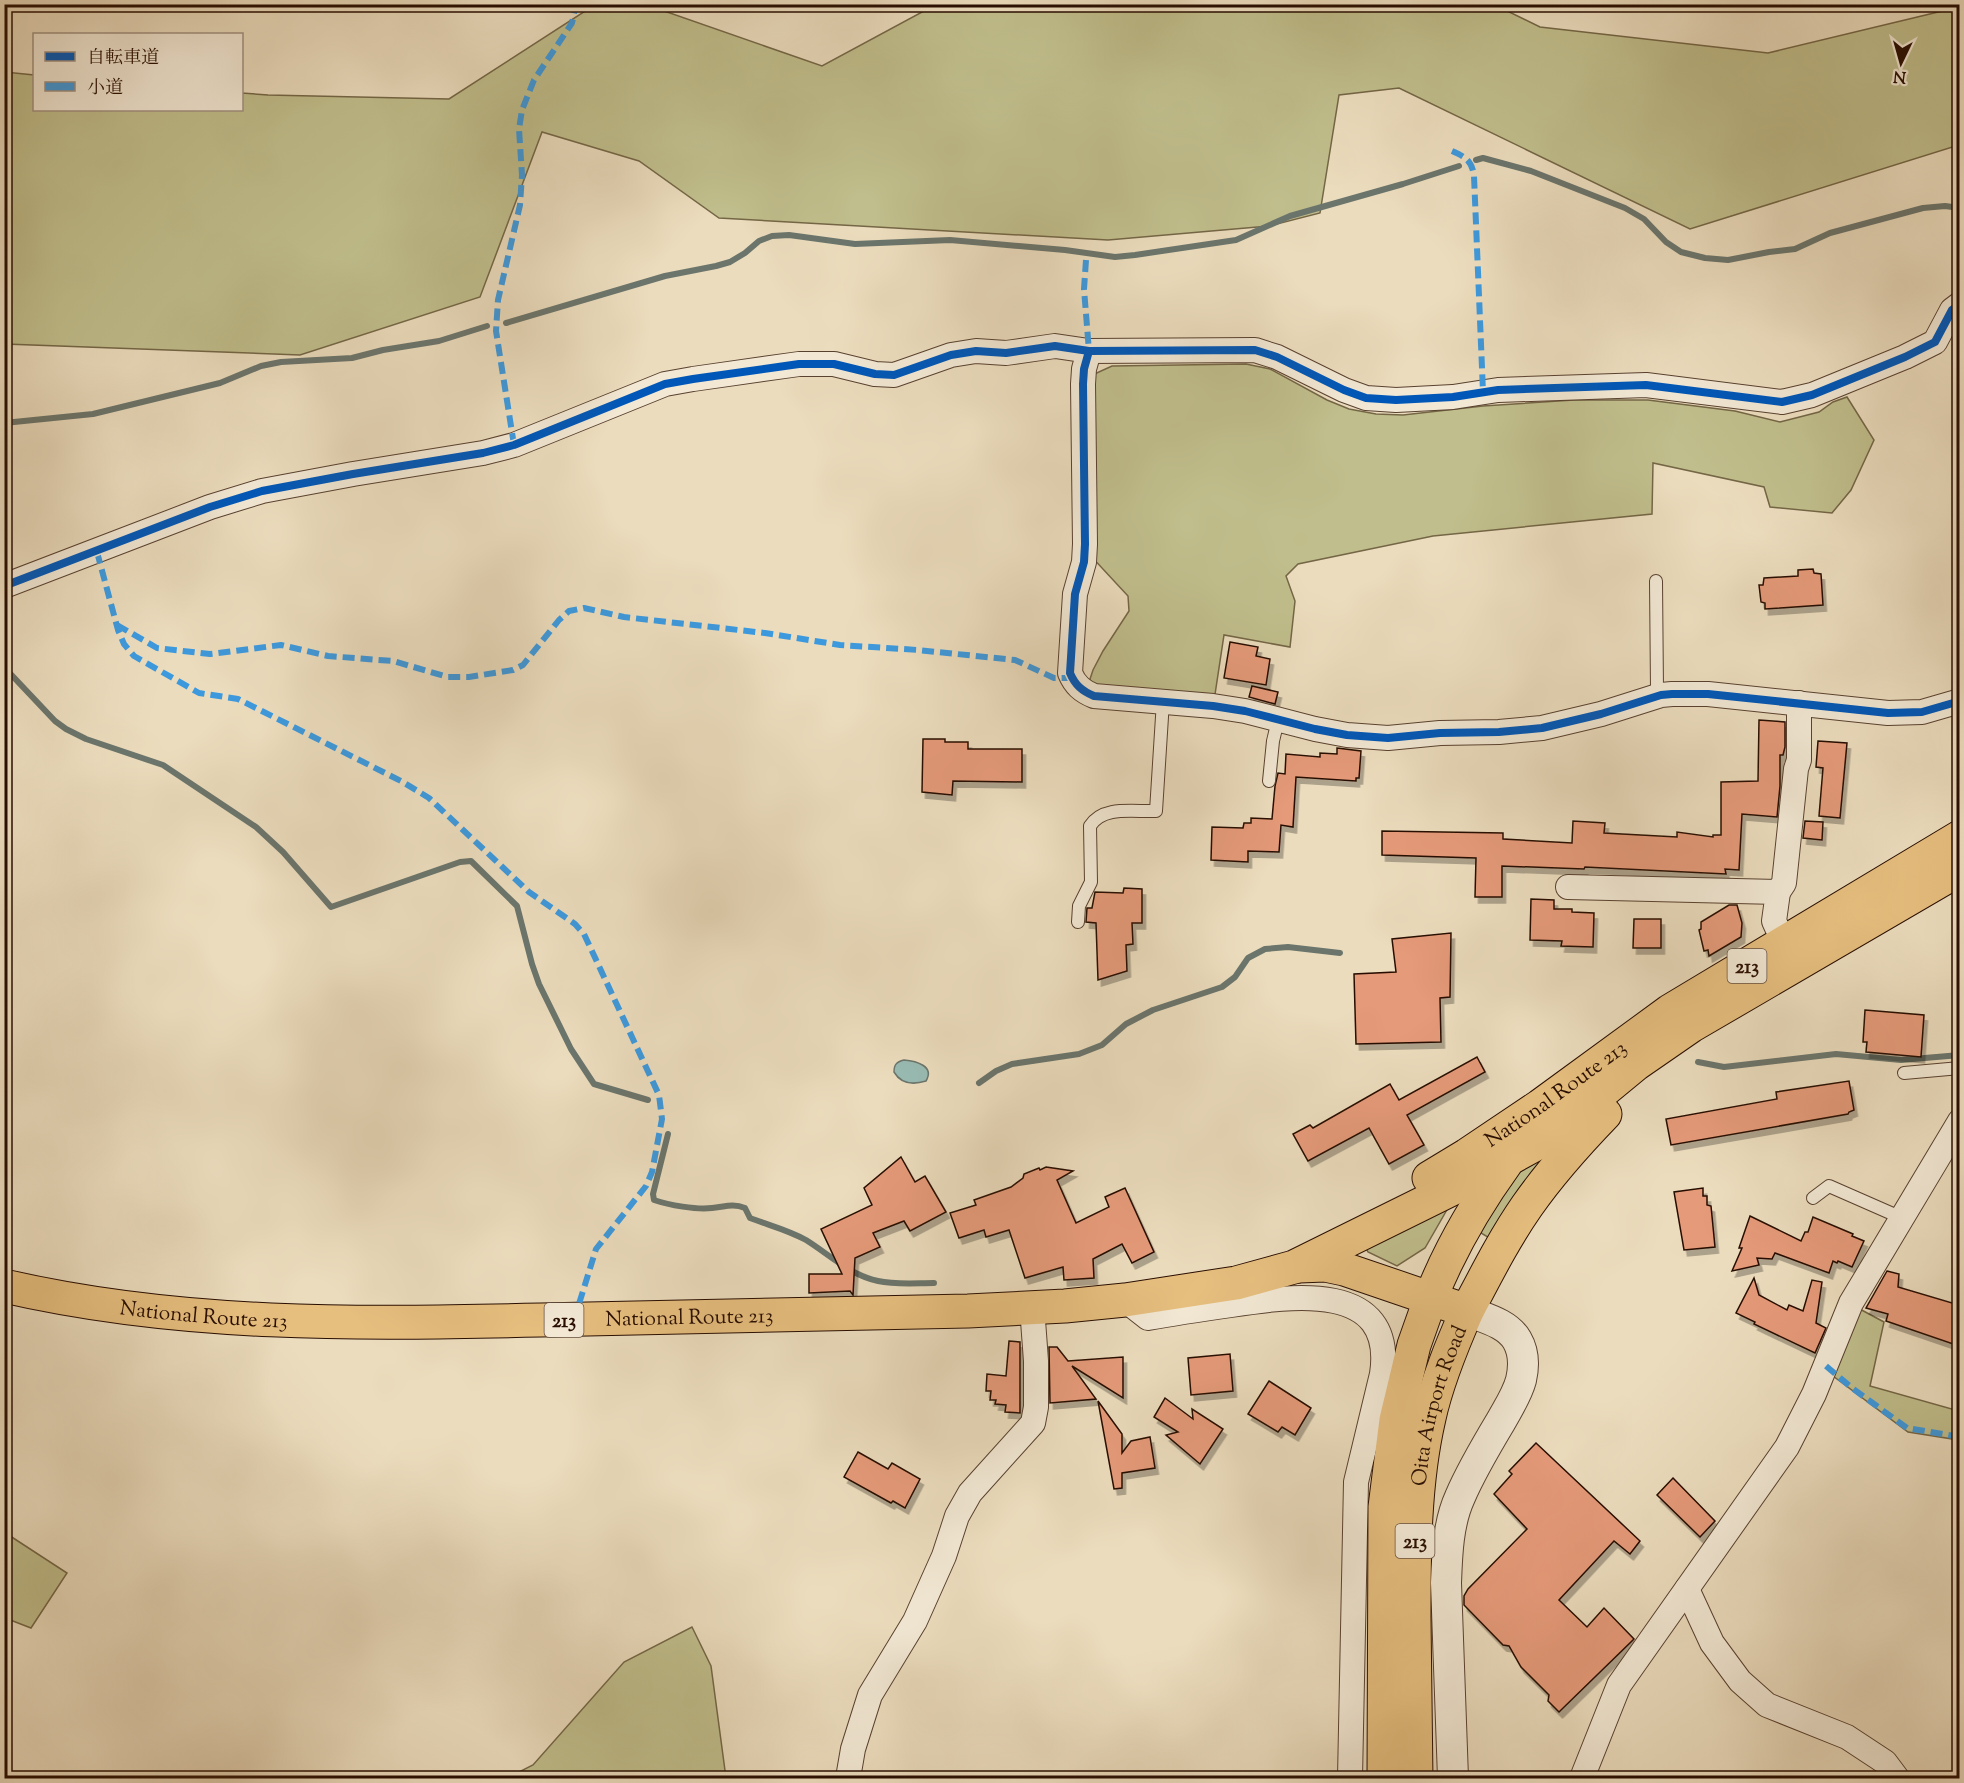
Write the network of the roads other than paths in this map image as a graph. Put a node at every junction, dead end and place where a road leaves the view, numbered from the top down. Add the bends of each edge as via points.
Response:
1 (1959, 304) edge
2 (1089, 351) junction
3 (1656, 581) dead end
4 (4, 586) edge
5 (1661, 695) junction
6 (1163, 701) junction
7 (1959, 701) edge
8 (1799, 703) junction
9 (1278, 720) junction
10 (1269, 781) dead end
11 (1959, 837) edge
12 (1959, 869) edge
13 (1568, 887) dead end
14 (1778, 892) junction
15 (1078, 922) dead end
16 (1784, 943) junction
17 (1772, 980) junction
18 (1597, 1064) junction
19 (1959, 1068) edge
20 (1904, 1072) dead end
21 (1959, 1121) edge
22 (1508, 1160) junction
23 (1813, 1198) dead end
24 (1902, 1218) junction
25 (1338, 1246) junction
26 (1234, 1267) junction
27 (1294, 1267) junction
28 (4, 1286) edge
29 (1431, 1297) junction
30 (1125, 1300) junction
31 (1032, 1307) junction
32 (1467, 1311) junction
33 (1687, 1589) junction
34 (848, 1779) edge
35 (1350, 1779) edge
36 (1384, 1779) edge
37 (1416, 1779) edge
38 (1453, 1779) edge
39 (1582, 1779) edge
40 (1897, 1779) edge

1 - 2 street via 1935,342 1812,395 1782,402 1646,385 1376,399 1344,390 1255,350
2 - 4 street via 1055,346 1006,353 976,351 951,355 894,375 834,364 799,364 665,384 493,451 262,491
2 - 6 street via 1083,384 1084,562 1075,594 1070,673 1074,683 1094,696
3 - 5 lane via 1657,690
5 - 8 street via 1708,694
5 - 9 street via 1570,722 1499,732 1367,737
6 - 9 street via 1224,708
6 - 15 lane via 1156,812 1103,813 1090,826 1091,882 1079,906
7 - 8 street via 1922,712 1888,713
8 - 14 street via 1799,760 1784,883
9 - 10 lane
11 - 16 highway, National Route 213 / 213
12 - 17 highway, National Route 213 / 213
13 - 14 street
14 - 16 street via 1774,921
16 - 18 highway, National Route 213 / 213 via 1670,1011
17 - 22 highway, National Route 213 / 213 via 1663,1044 1559,1129
17 - 32 highway, Oita Airport Road / 213 via 1659,1064 1568,1152 1527,1206
18 - 22 highway, Oita Airport Road / 213 via 1538,1121
18 - 26 highway, National Route 213 / 213 via 1438,1173 1348,1220
19 - 20 lane
21 - 24 street
22 - 25 highway, National Route 213 / 213
22 - 29 highway, Oita Airport Road / 213 via 1461,1231
23 - 24 lane via 1829,1186
24 - 33 street via 1851,1303 1814,1394 1786,1447
25 - 26 highway via 1320,1244 1278,1263
25 - 27 highway, National Route 213 / 213
25 - 29 highway
26 - 30 highway, National Route 213 / 213
27 - 29 highway via 1325,1265 1344,1269
27 - 30 highway, National Route 213 / 213 via 1244,1281
28 - 31 highway, National Route 213 / 213 via 140,1310 221,1319 342,1324
29 - 32 highway
29 - 36 highway, Oita Airport Road / 213 via 1398,1411 1385,1507
30 - 31 highway, National Route 213 / 213
30 - 35 street via 1148,1318 1284,1298 1331,1300 1348,1303 1361,1311 1381,1339 1382,1374 1356,1482
31 - 34 street via 1036,1361 1033,1423 970,1493 957,1516 915,1621 870,1695
32 - 37 highway, Oita Airport Road / 213 via 1449,1351 1428,1419 1421,1464 1414,1575
32 - 38 street via 1511,1332 1518,1340 1524,1368 1517,1392 1458,1501 1448,1552
33 - 39 street via 1619,1685
33 - 40 street via 1712,1643 1740,1681 1767,1705 1846,1737 1885,1762

